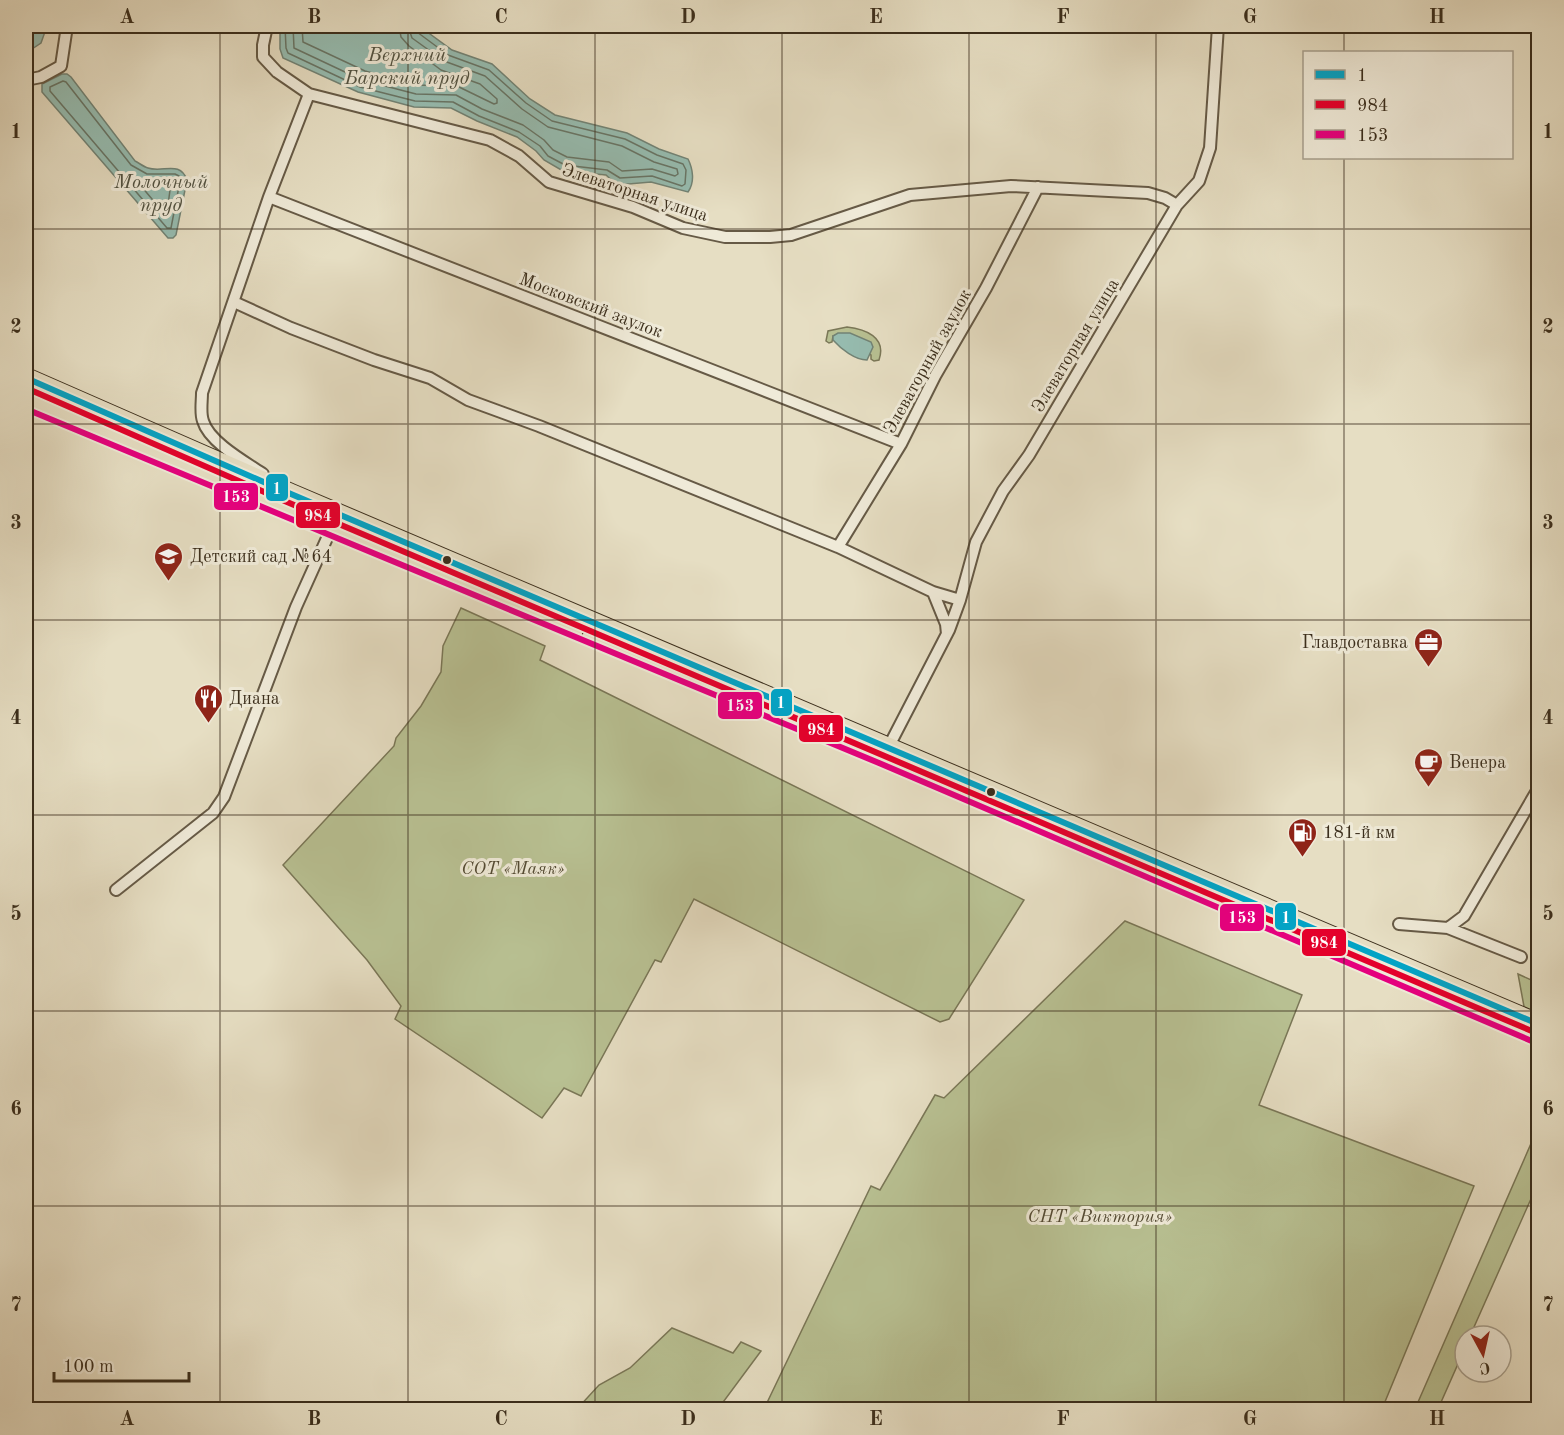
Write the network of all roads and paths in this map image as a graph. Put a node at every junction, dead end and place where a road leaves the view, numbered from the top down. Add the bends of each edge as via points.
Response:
1 (67, 26) edge
2 (264, 26) edge
3 (1218, 26) edge
4 (26, 80) edge
5 (309, 94) junction
6 (1038, 187) junction
7 (269, 197) junction
8 (1177, 205) junction
9 (234, 302) junction
10 (26, 378) edge
11 (26, 399) edge
12 (901, 444) junction
13 (291, 494) junction
14 (332, 527) junction
15 (838, 547) junction
16 (933, 592) junction
17 (960, 600) junction
18 (947, 634) junction
19 (888, 748) junction
20 (1539, 789) edge
21 (116, 890) dead end
22 (1399, 924) dead end
23 (1448, 928) junction
24 (1521, 957) dead end
25 (1539, 1024) edge
26 (1539, 1034) edge

1 - 4 street via 61,66
2 - 5 street via 263,57
3 - 8 street, Элеваторная улица via 1210,148 1200,181
5 - 6 street, Элеваторная улица via 490,140 519,156 549,182 633,207 684,228 725,237 791,235 910,195
5 - 7 street
6 - 8 street, Элеваторная улица via 1148,193
6 - 12 street, Элеваторный заулок
7 - 9 street
7 - 12 street, Московский заулок
8 - 17 street, Элеваторная улица via 1029,455 1003,491 976,542
9 - 13 street via 202,393 202,419 207,431 229,451
9 - 15 street via 291,328 430,378 468,400
10 - 13 highway
11 - 14 highway
12 - 15 street, Элеваторный заулок
13 - 19 highway
14 - 21 street via 296,607 224,797 213,813
14 - 26 highway
15 - 16 street
16 - 17 street
16 - 18 street
17 - 18 street, Элеваторная улица
18 - 19 street, Элеваторная улица
19 - 25 highway
20 - 23 street via 1464,916
22 - 23 street
23 - 24 street

